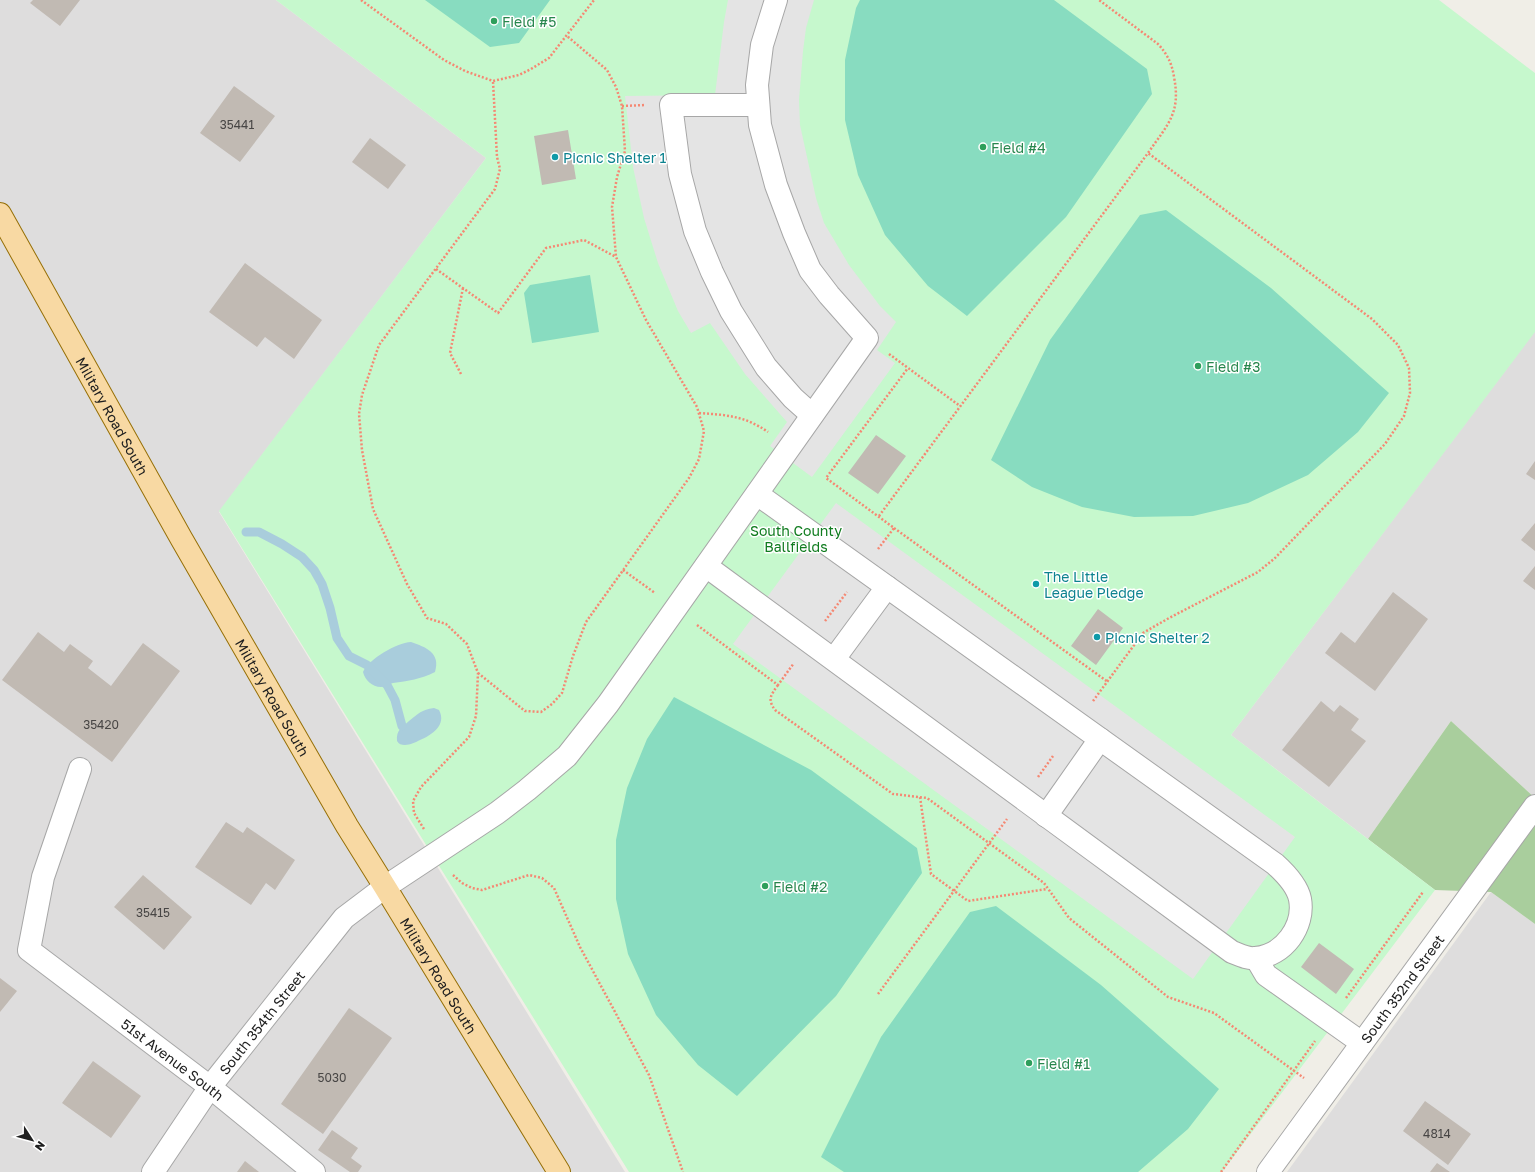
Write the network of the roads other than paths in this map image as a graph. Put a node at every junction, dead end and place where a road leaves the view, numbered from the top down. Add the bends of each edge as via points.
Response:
1 (776, 0) edge
2 (758, 105) junction
3 (0, 214) edge
4 (812, 415) junction
5 (757, 494) junction
6 (706, 566) junction
7 (887, 587) junction
8 (834, 659) junction
9 (1100, 739) junction
10 (80, 769) dead end
11 (1535, 806) edge
12 (1046, 816) junction
13 (385, 887) junction
14 (1256, 958) junction
15 (1362, 1043) junction
16 (210, 1087) junction
17 (153, 1172) edge
18 (314, 1172) edge
19 (559, 1172) edge
20 (1268, 1172) edge

1 - 2 street via 762,45 757,85
2 - 4 street, South 354th Street via 760,125 776,185 810,270 868,338
2 - 4 street via 671,105 680,174 695,231 731,311 766,367
3 - 13 main road, Military Road South via 185,545 347,826
4 - 5 street, South 354th Street
5 - 6 street, South 354th Street
5 - 7 street
6 - 8 street
6 - 13 street, South 354th Street via 608,704 567,756 497,813
7 - 8 street
7 - 9 street
8 - 12 street
9 - 12 street
9 - 14 street via 1285,872 1299,897 1301,913 1298,924 1282,947 1271,954
10 - 16 street, 51st Avenue South via 43,877 29,950
11 - 15 street, South 352nd Street
12 - 14 street via 1232,952 1243,957
13 - 16 street, South 354th Street via 344,918
13 - 19 main road, Military Road South
14 - 15 street via 1266,975
15 - 20 street, South 352nd Street
16 - 17 street, South 354th Street
16 - 18 street, 51st Avenue South

